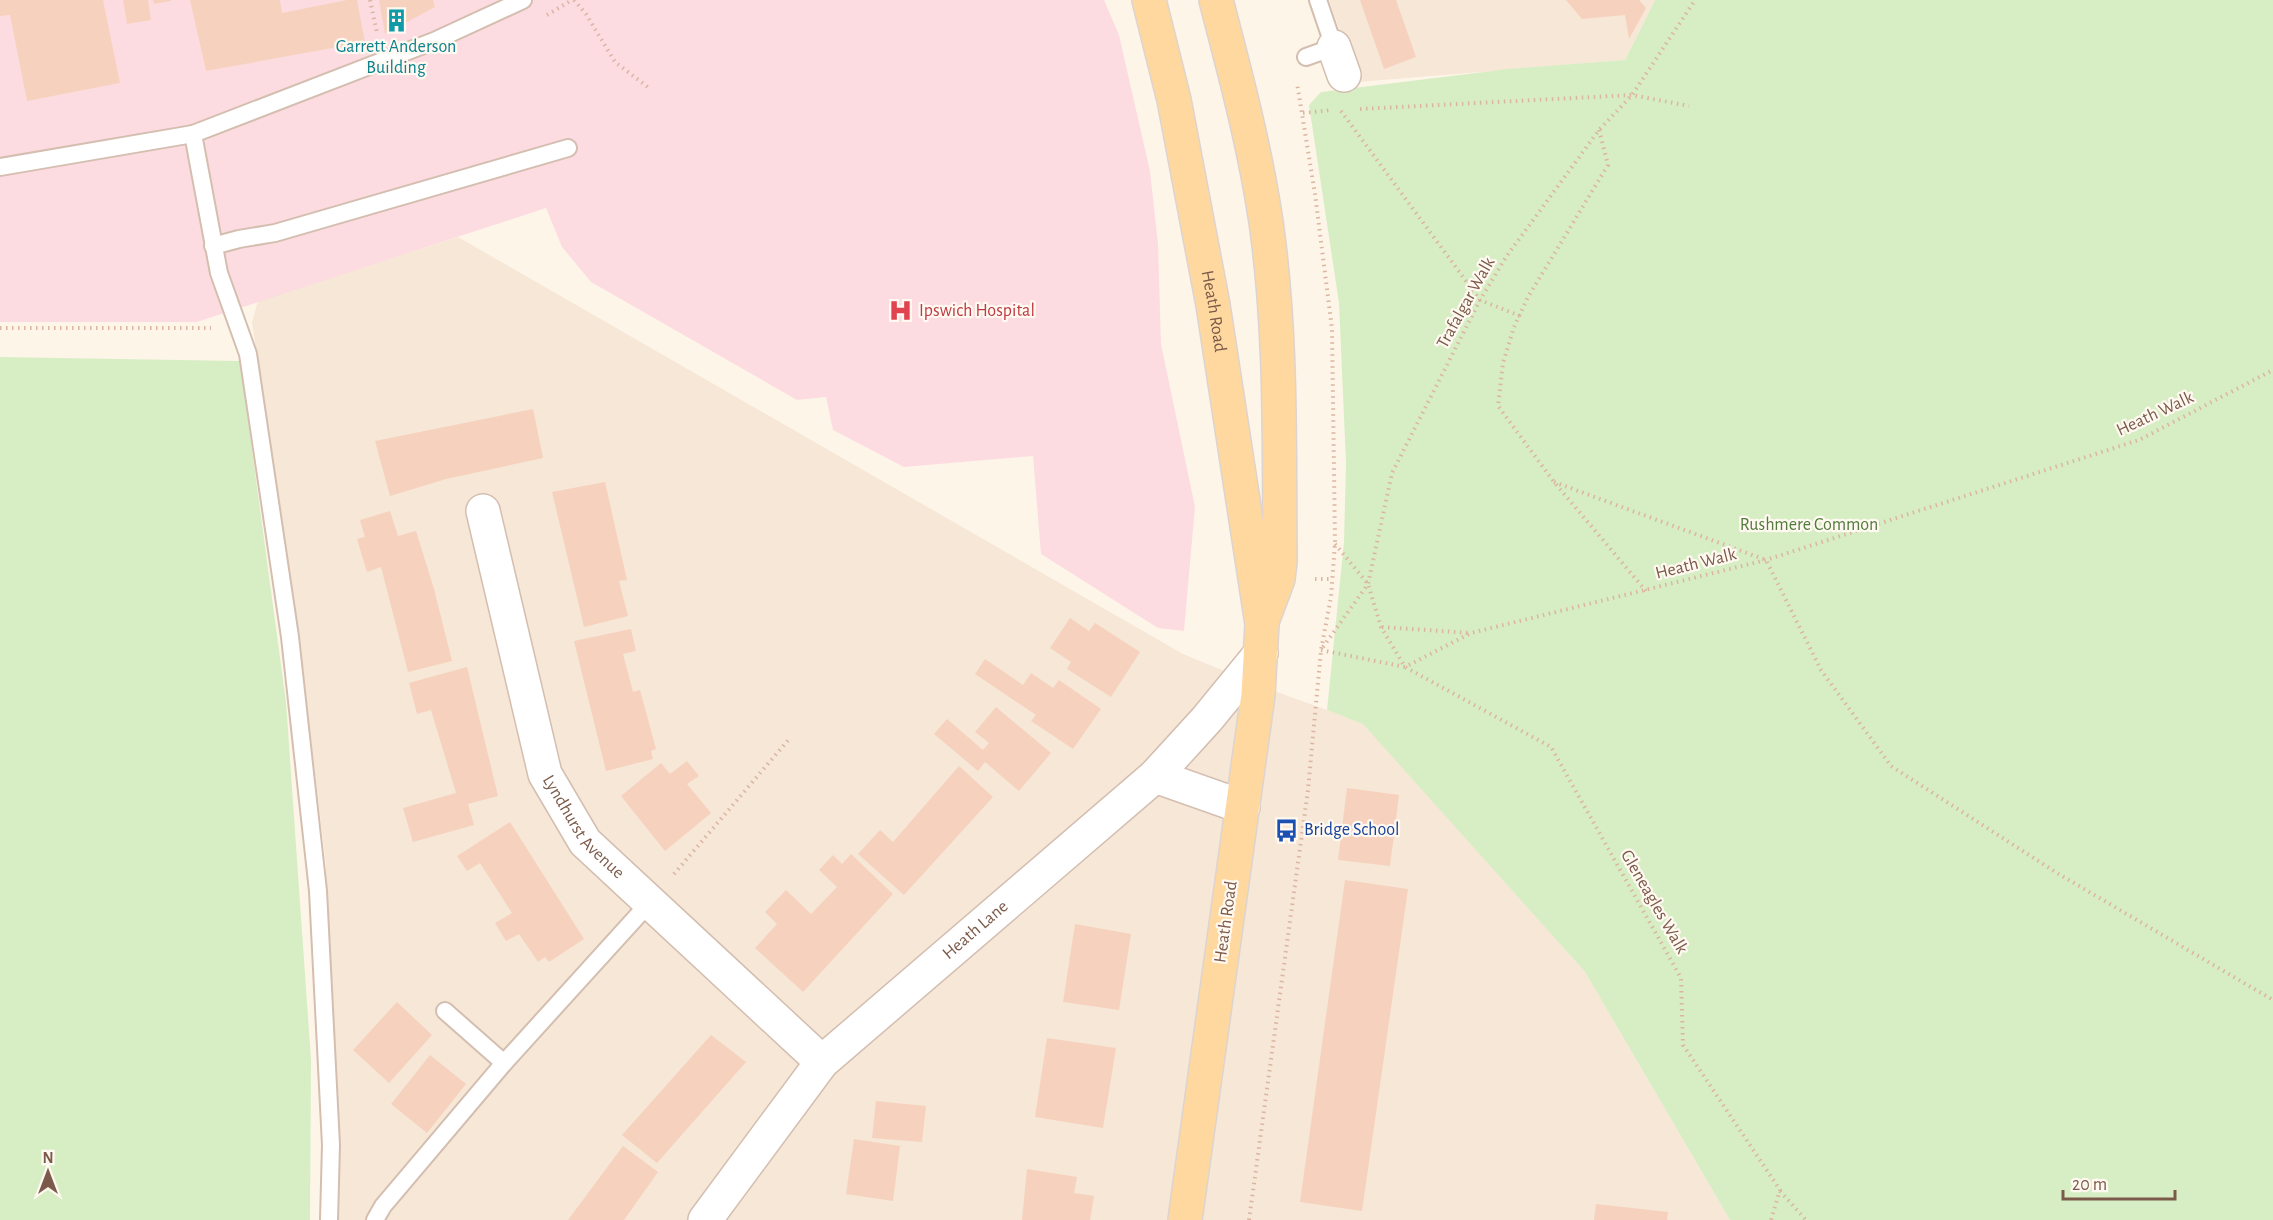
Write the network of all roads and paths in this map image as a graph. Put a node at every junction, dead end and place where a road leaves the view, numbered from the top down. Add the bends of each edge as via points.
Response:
1 (523, 0) edge
2 (573, 0) edge
3 (1149, 0) edge
4 (1216, 0) edge
5 (1318, 0) edge
6 (1695, 0) edge
7 (543, 17) dead end
8 (1328, 59) dead end
9 (1297, 82) dead end
10 (649, 88) dead end
11 (1632, 95) junction
12 (1689, 106) dead end
13 (1340, 110) junction
14 (1303, 113) junction
15 (1599, 130) junction
16 (193, 134) junction
17 (568, 148) dead end
18 (0, 167) edge
19 (213, 246) junction
20 (1480, 300) junction
21 (1520, 316) junction
22 (0, 328) edge
23 (248, 354) junction
24 (2273, 370) edge
25 (1554, 482) junction
26 (483, 511) dead end
27 (1335, 543) junction
28 (1766, 560) junction
29 (1368, 584) junction
30 (1646, 591) junction
31 (1381, 627) junction
32 (1471, 633) junction
33 (1262, 638) junction
34 (1321, 650) junction
35 (1405, 667) junction
36 (790, 738) dead end
37 (1155, 776) junction
38 (1243, 807) junction
39 (651, 901) junction
40 (2273, 1000) edge
41 (445, 1011) dead end
42 (822, 1062) junction
43 (504, 1063) junction
44 (1780, 1190) junction
45 (329, 1220) edge
46 (375, 1220) edge
47 (705, 1220) edge
48 (1185, 1220) edge
49 (1249, 1220) edge
50 (1770, 1220) edge
51 (1806, 1220) edge

1 - 16 lane via 434,41
2 - 7 path
2 - 10 path via 615,62
3 - 33 main road, Heath Road via 1174,100 1213,305
4 - 33 main road, Heath Road via 1266,222 1278,351 1280,562
5 - 8 lane
6 - 11 path, Trafalgar Walk
9 - 14 path
11 - 12 path
11 - 13 path
11 - 15 path, Trafalgar Walk
13 - 14 path
13 - 20 path
14 - 27 path via 1332,329
15 - 20 path, Trafalgar Walk via 1506,257
15 - 21 path via 1608,165
16 - 18 lane
16 - 19 lane
17 - 19 lane via 275,233
19 - 23 lane
20 - 21 path
20 - 29 path, Trafalgar Walk via 1392,474
21 - 25 path via 1503,363 1498,406
22 - 23 path via 213,328
23 - 45 lane via 290,637 318,891 331,1145
24 - 28 path, Heath Walk via 2139,440
25 - 28 path
25 - 30 path
26 - 39 street, Lyndhurst Avenue via 545,774 585,842
27 - 29 path
27 - 34 path
28 - 30 path, Heath Walk
28 - 40 path via 1821,670 1891,766 2058,873
29 - 31 path
29 - 34 path, Trafalgar Walk
30 - 32 path, Heath Walk
31 - 32 path
31 - 35 path
32 - 35 path, Heath Walk
33 - 37 street, Heath Lane via 1208,719
33 - 38 main road, Heath Road
34 - 35 path
34 - 49 path via 1308,790
35 - 44 path, Gleneagles Walk via 1551,747 1681,978 1683,1045
36 - 39 path
37 - 38 street
37 - 42 street, Heath Lane
38 - 48 main road, Heath Road
39 - 42 street, Lyndhurst Avenue
39 - 43 lane
41 - 43 lane
42 - 47 street, Heath Lane
43 - 46 lane
44 - 50 path
44 - 51 path, Gleneagles Walk

